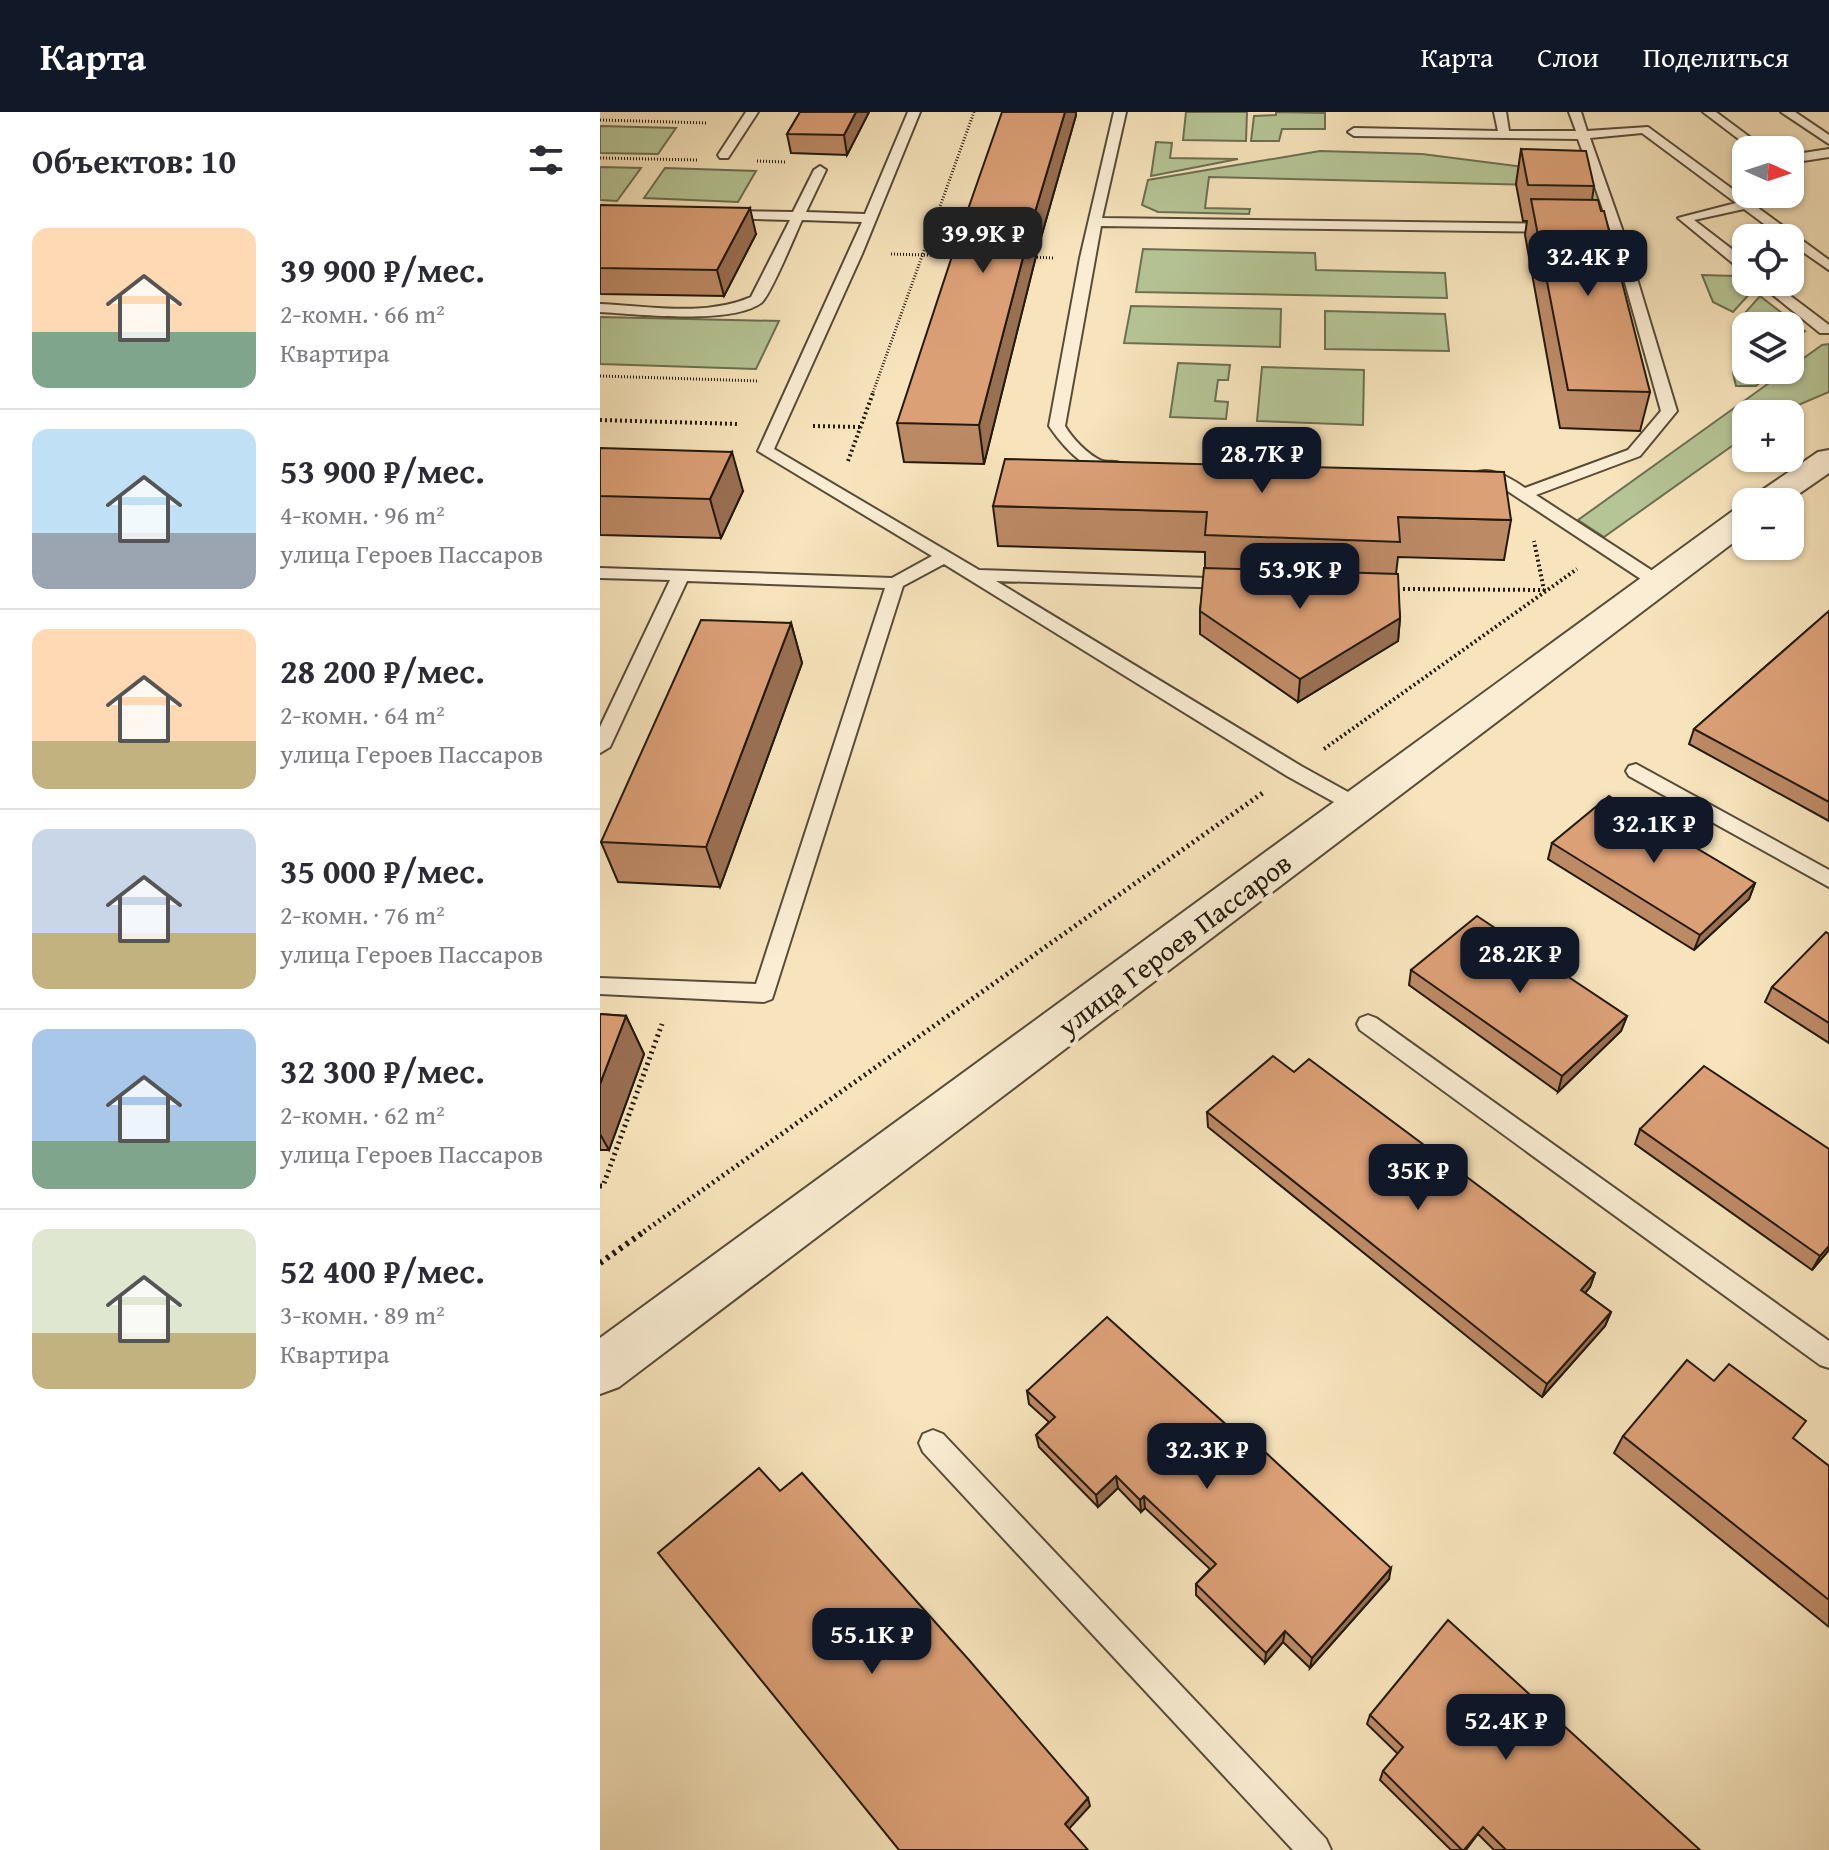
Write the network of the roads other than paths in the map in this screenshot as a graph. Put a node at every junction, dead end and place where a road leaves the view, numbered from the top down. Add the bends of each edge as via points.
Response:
1 (752, 112) edge
2 (914, 112) edge
3 (1120, 112) edge
4 (1500, 112) edge
5 (1575, 112) edge
6 (1709, 112) edge
7 (1787, 112) edge
8 (1354, 132) dead end
9 (1504, 135) junction
10 (1583, 135) junction
11 (1742, 136) edge
12 (1829, 140) edge
13 (1829, 153) edge
14 (724, 155) dead end
15 (1804, 157) edge
16 (820, 170) edge
17 (1732, 194) edge
18 (1732, 208) edge
19 (1751, 208) edge
20 (705, 214) edge
21 (796, 216) junction
22 (870, 218) junction
23 (1097, 222) junction
24 (1569, 228) edge
25 (1600, 229) edge
26 (1616, 229) junction
27 (1732, 256) edge
28 (1829, 266) edge
29 (1782, 296) edge
30 (600, 308) edge
31 (1829, 329) edge
32 (1829, 459) edge
33 (1128, 467) edge
34 (1452, 476) edge
35 (1787, 488) edge
36 (1525, 493) junction
37 (1732, 528) edge
38 (945, 556) junction
39 (600, 573) edge
40 (681, 575) junction
41 (975, 575) junction
42 (895, 583) junction
43 (1659, 583) junction
44 (1245, 584) edge
45 (600, 747) edge
46 (1636, 771) dead end
47 (1359, 807) junction
48 (1829, 879) edge
49 (600, 986) edge
50 (1368, 1024) dead end
51 (1829, 1356) edge
52 (600, 1369) edge
53 (933, 1443) dead end
54 (1315, 1850) edge

1 - 14 lane
2 - 22 lane
3 - 23 lane
4 - 9 lane
5 - 10 lane
6 - 11 lane
7 - 12 lane
8 - 9 lane via 1438,128
9 - 10 lane
10 - 17 lane via 1644,129
10 - 26 lane
13 - 15 lane
16 - 21 lane
18 - 27 lane via 1684,218
19 - 28 lane
20 - 21 lane
21 - 22 lane
21 - 30 lane via 757,300 743,308
22 - 38 lane via 766,451
23 - 24 lane
23 - 33 lane via 1057,426 1097,466
25 - 26 lane
26 - 36 lane via 1669,411 1634,453
29 - 31 lane
32 - 35 street
34 - 36 lane via 1498,477
36 - 43 lane
37 - 43 street, улица Героев Пассаров
38 - 41 lane
38 - 42 lane
39 - 40 lane
40 - 42 lane
40 - 45 lane
41 - 44 lane
41 - 47 lane
42 - 49 lane via 764,993
43 - 47 street, улица Героев Пассаров
46 - 48 lane
47 - 52 street, улица Героев Пассаров
50 - 51 lane
53 - 54 lane

